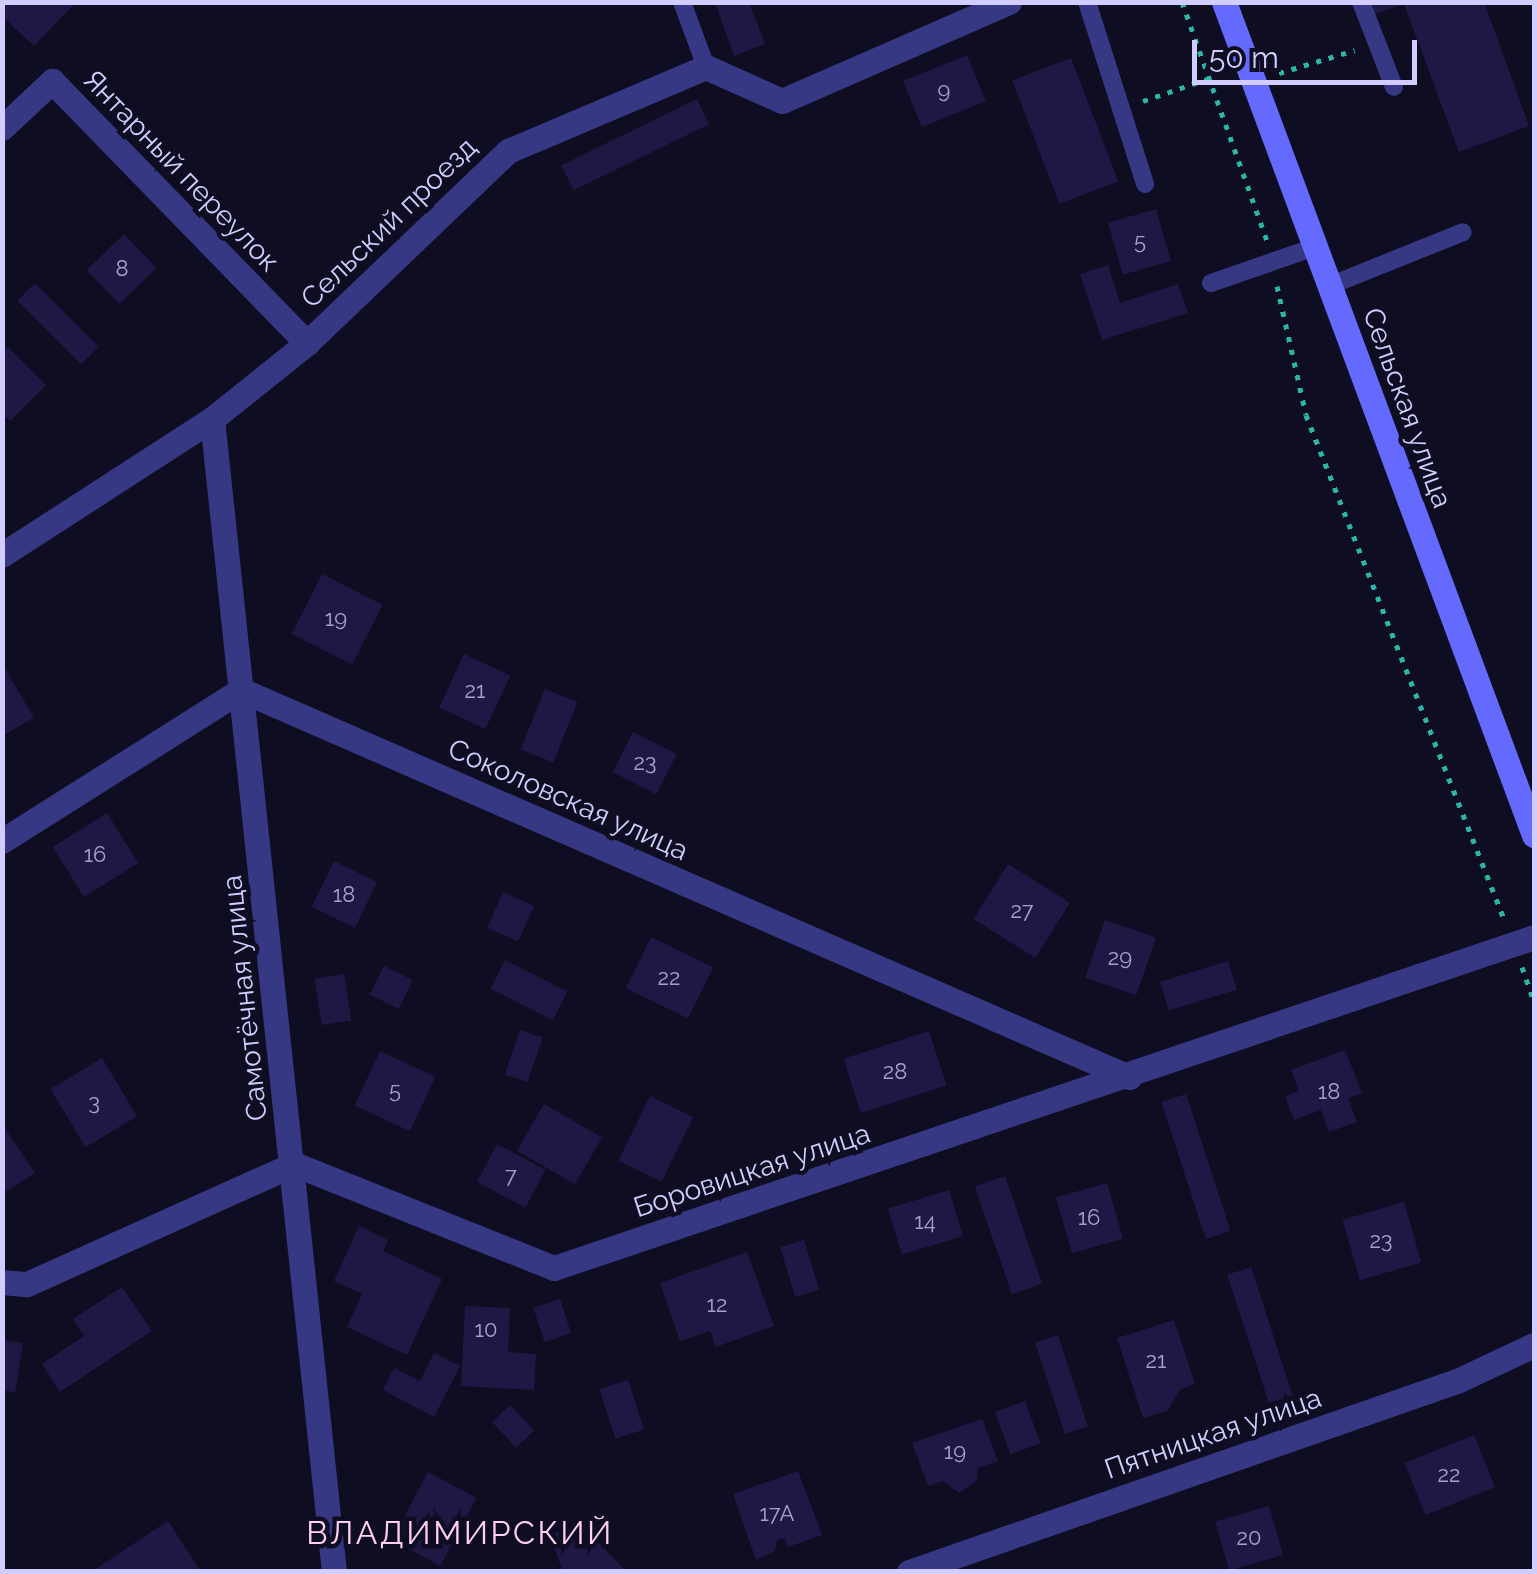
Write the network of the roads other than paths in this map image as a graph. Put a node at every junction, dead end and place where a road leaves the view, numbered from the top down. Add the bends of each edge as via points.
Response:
1 (682, 2) edge
2 (1009, 2) edge
3 (1087, 2) edge
4 (1224, 2) edge
5 (1361, 2) edge
6 (706, 67) junction
7 (1394, 87) dead end
8 (2, 128) edge
9 (1145, 184) dead end
10 (1463, 232) dead end
11 (1315, 247) junction
12 (1211, 283) dead end
13 (1330, 286) junction
14 (308, 343) junction
15 (212, 418) junction
16 (2, 555) edge
17 (241, 690) junction
18 (1534, 835) edge
19 (2, 841) edge
20 (1524, 940) edge
21 (1130, 1078) junction
22 (294, 1164) junction
23 (2, 1282) edge
24 (1534, 1345) edge
25 (334, 1572) edge
26 (908, 1572) edge

1 - 6 lane
2 - 6 street via 782,101
3 - 9 lane
4 - 11 street, Сельская улица
5 - 7 lane
6 - 14 street, Сельский проезд via 508,152
8 - 14 street, Янтарный переулок via 52,80
10 - 13 lane
11 - 12 lane
11 - 13 street, Сельская улица
13 - 18 street, Сельская улица
14 - 15 street
15 - 16 street
15 - 17 street, Самотёчная улица
17 - 19 street
17 - 21 street, Соколовская улица
17 - 22 street, Самотёчная улица
20 - 21 street, Боровицкая улица
21 - 22 street, Боровицкая улица via 554,1268
22 - 23 street via 27,1284
22 - 25 street, Самотёчная улица
24 - 26 street, Пятницкая улица via 1457,1381

